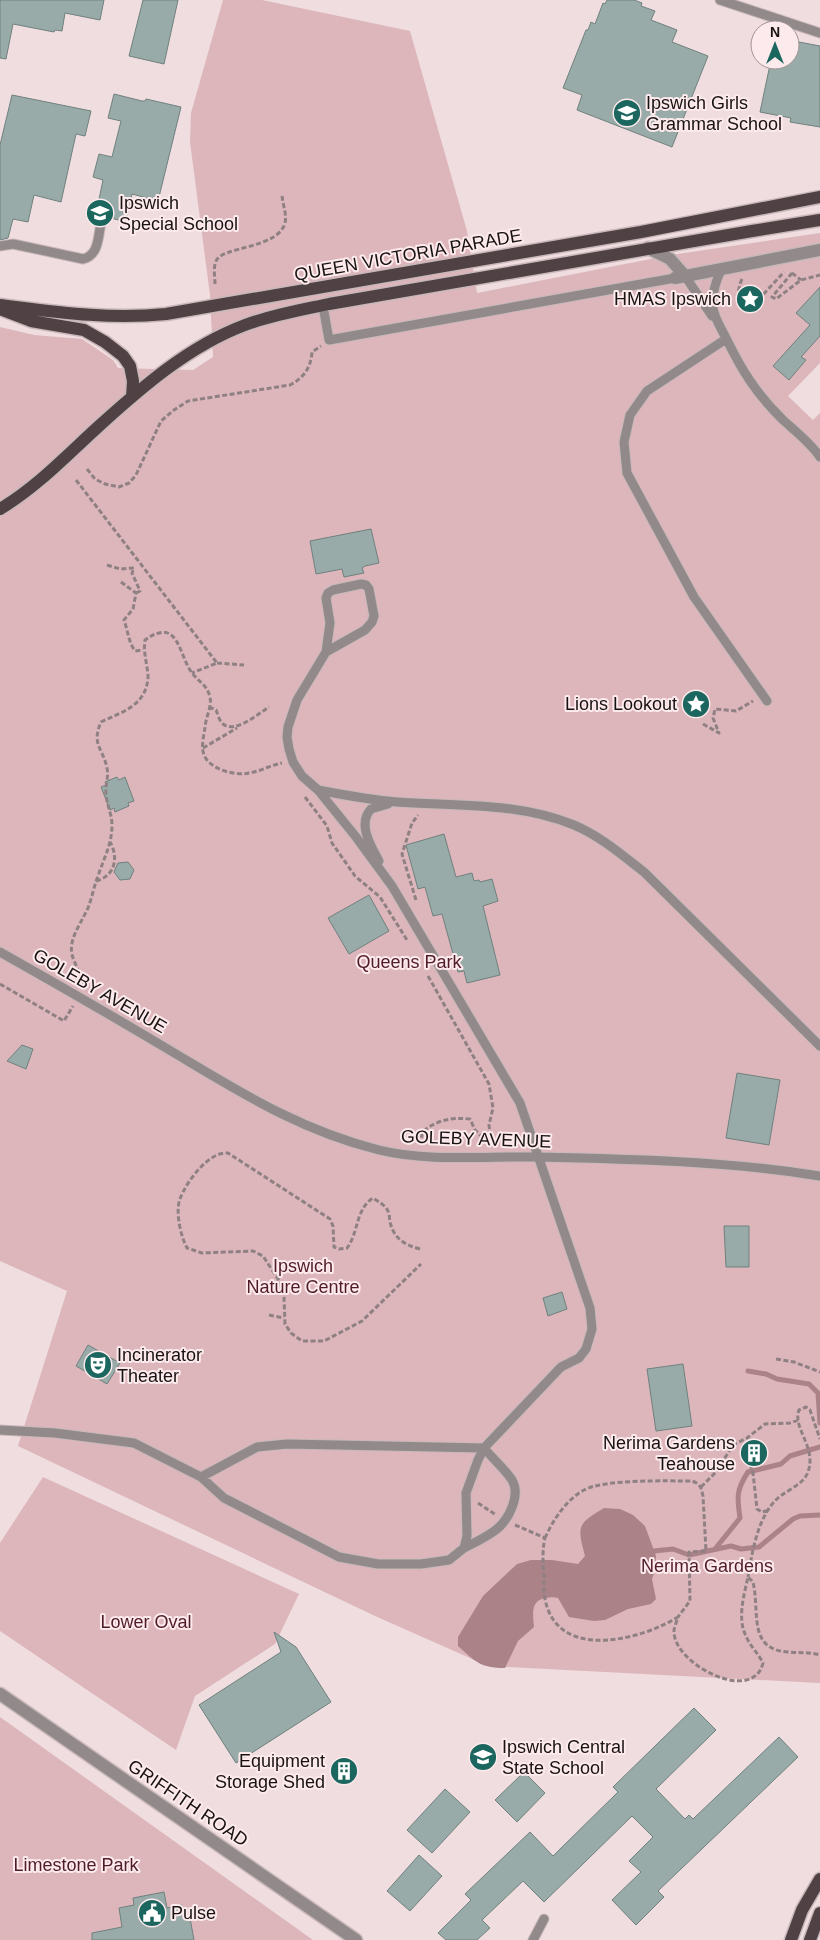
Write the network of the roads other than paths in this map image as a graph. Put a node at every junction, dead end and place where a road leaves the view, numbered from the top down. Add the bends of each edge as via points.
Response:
1 (720, 0) edge
2 (752, 0) edge
3 (756, 12) junction
4 (820, 33) edge
5 (820, 197) edge
6 (820, 220) edge
7 (101, 223) dead end
8 (0, 246) edge
9 (648, 248) junction
10 (820, 250) edge
11 (721, 270) junction
12 (680, 277) junction
13 (0, 304) edge
14 (322, 306) junction
15 (0, 309) edge
16 (718, 324) junction
17 (726, 339) junction
18 (132, 397) junction
19 (820, 457) edge
20 (0, 509) edge
21 (326, 652) junction
22 (764, 698) road end
23 (318, 790) junction
24 (396, 802) junction
25 (392, 886) junction
26 (0, 952) edge
27 (820, 1046) edge
28 (538, 1157) junction
29 (820, 1176) edge
30 (0, 1430) edge
31 (484, 1448) junction
32 (201, 1476) junction
33 (464, 1548) junction
34 (0, 1694) edge
35 (820, 1879) edge
36 (820, 1914) edge
37 (544, 1919) dead end
38 (356, 1940) edge
39 (533, 1940) edge
40 (791, 1940) edge
41 (810, 1940) edge

1 - 3 lane
2 - 3 lane
3 - 4 lane
5 - 13 main road, QUEEN VICTORIA PARADE via 631,234 166,314 100,316
6 - 9 main road, QUEEN VICTORIA PARADE
7 - 8 lane via 96,250 83,259 13,244
9 - 12 street via 670,258
9 - 14 main road, QUEEN VICTORIA PARADE
10 - 11 street
11 - 12 street
11 - 16 lane via 712,301
12 - 14 lane via 329,340
12 - 16 lane
14 - 18 main road, QUEEN VICTORIA PARADE via 244,325 182,359
15 - 18 main road via 31,322 84,330 105,342 130,366
16 - 17 lane
17 - 19 lane via 754,388
17 - 22 lane via 648,391 630,415 624,442 627,473 694,597
18 - 20 main road, QUEEN VICTORIA PARADE via 32,487
21 - 21 lane via 330,623 328,593 361,584 366,586 374,616 372,622 365,630
21 - 23 lane via 297,700 287,742 293,762 302,776
23 - 24 lane
23 - 25 lane
24 - 25 lane via 371,809 365,821 366,834
24 - 27 lane via 527,810 576,826 595,836 644,872
25 - 28 lane via 520,1103
26 - 28 lane, GOLEBY AVENUE via 256,1102 346,1141 382,1151 420,1155
28 - 29 lane, GOLEBY AVENUE via 726,1164
28 - 31 lane via 590,1308 592,1329 586,1349 579,1358 561,1367
30 - 32 lane via 134,1443
31 - 32 lane via 287,1444 257,1448
31 - 33 lane via 466,1493 467,1536
31 - 33 lane via 513,1482 515,1497 498,1528
32 - 33 lane via 224,1498 339,1557 378,1564 421,1564 449,1560
34 - 38 street, GRIFFITH ROAD
35 - 40 main road via 802,1910
36 - 41 main road
37 - 39 lane

